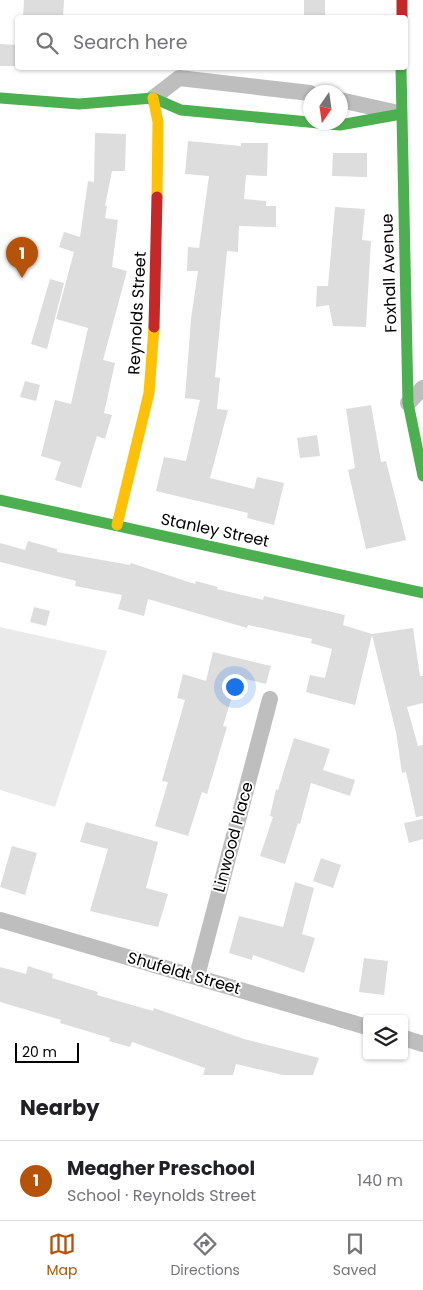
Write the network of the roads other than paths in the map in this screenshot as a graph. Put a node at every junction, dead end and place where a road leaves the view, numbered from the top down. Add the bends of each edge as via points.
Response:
1 (402, 0) edge
2 (402, 15) edge
3 (401, 70) edge
4 (303, 92) edge
5 (0, 98) edge
6 (153, 98) junction
7 (348, 102) edge
8 (401, 114) junction
9 (423, 388) edge
10 (408, 403) junction
11 (423, 476) edge
12 (0, 500) edge
13 (117, 526) junction
14 (423, 593) edge
15 (270, 699) dead end
16 (0, 920) edge
17 (196, 976) junction
18 (363, 1026) edge
19 (408, 1039) edge
20 (423, 1044) edge

1 - 2 street
3 - 8 street, Foxhall Avenue
4 - 6 street via 179,78
5 - 6 street via 79,104
6 - 8 street via 180,110 340,125
6 - 13 street, Reynolds Street via 158,122 156,302 148,393
7 - 8 street
8 - 10 street, Foxhall Avenue
9 - 10 street
10 - 11 street, Foxhall Avenue
12 - 13 street, Stanley Street
13 - 14 street, Stanley Street
15 - 17 street, Linwood Place
16 - 17 street, Shufeldt Street
17 - 18 street, Shufeldt Street
19 - 20 street

